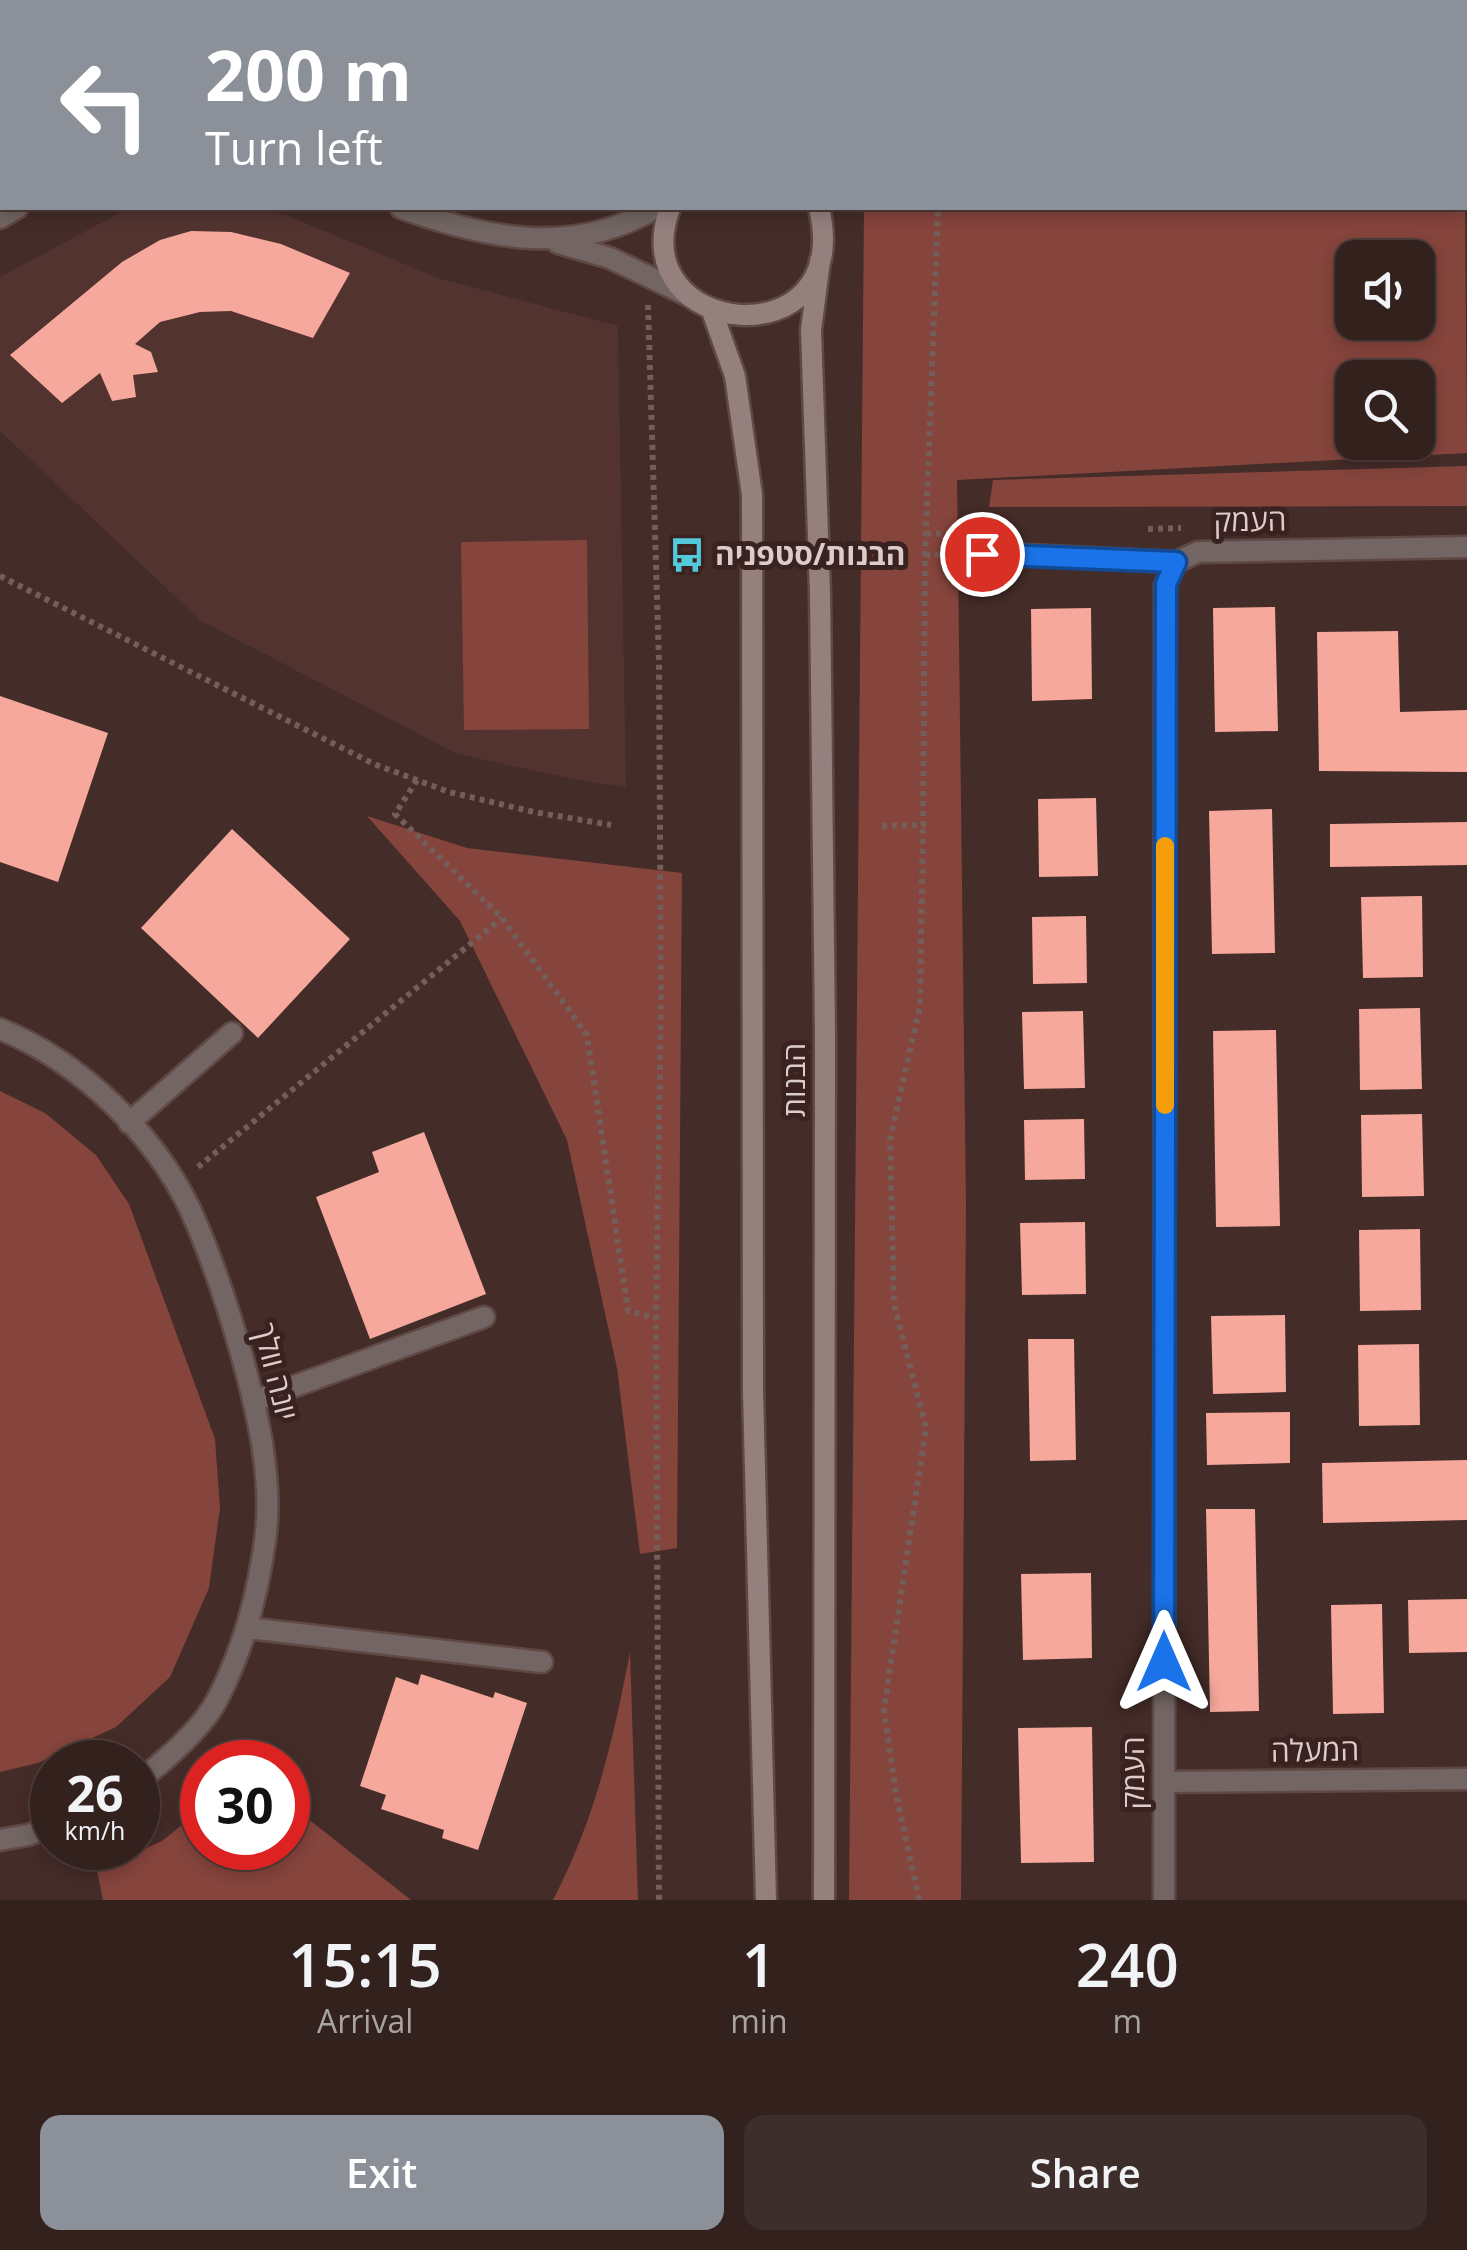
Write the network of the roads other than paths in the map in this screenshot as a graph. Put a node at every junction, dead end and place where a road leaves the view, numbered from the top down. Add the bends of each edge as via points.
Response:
1 (407, 210) edge
2 (652, 210) edge
3 (669, 210) edge
4 (819, 210) edge
5 (547, 240) junction
6 (820, 261) junction
7 (690, 296) junction
8 (712, 311) junction
9 (1467, 547) edge
10 (982, 554) dead end
11 (1176, 562) junction
12 (0, 1029) edge
13 (232, 1033) dead end
14 (129, 1123) junction
15 (484, 1317) dead end
16 (254, 1401) junction
17 (247, 1628) junction
18 (542, 1662) dead end
19 (160, 1765) edge
20 (1467, 1779) edge
21 (1164, 1782) junction
22 (30, 1834) edge
23 (0, 1840) edge
24 (766, 1900) edge
25 (824, 1900) edge
26 (1164, 1900) edge

1 - 5 street
2 - 5 street via 606,232
3 - 7 street via 664,250
4 - 6 street, הבנות
5 - 7 street via 610,258
6 - 8 street via 809,286 789,304 738,318
6 - 25 street, הבנות via 811,330 825,1034
7 - 8 street
8 - 24 street, הבנות via 736,376 753,514 753,1392
9 - 11 street, העמק via 1198,552
10 - 11 street
11 - 21 street, העמק via 1166,584
12 - 14 street, יונה וולך via 63,1062
13 - 14 street
14 - 16 street, יונה וולך via 189,1208 232,1320
15 - 16 street
16 - 17 street, יונה וולך via 265,1458 266,1530
17 - 18 street
17 - 19 street, יונה וולך via 215,1704
20 - 21 street, המעלה
21 - 26 street, העמק
22 - 23 street

